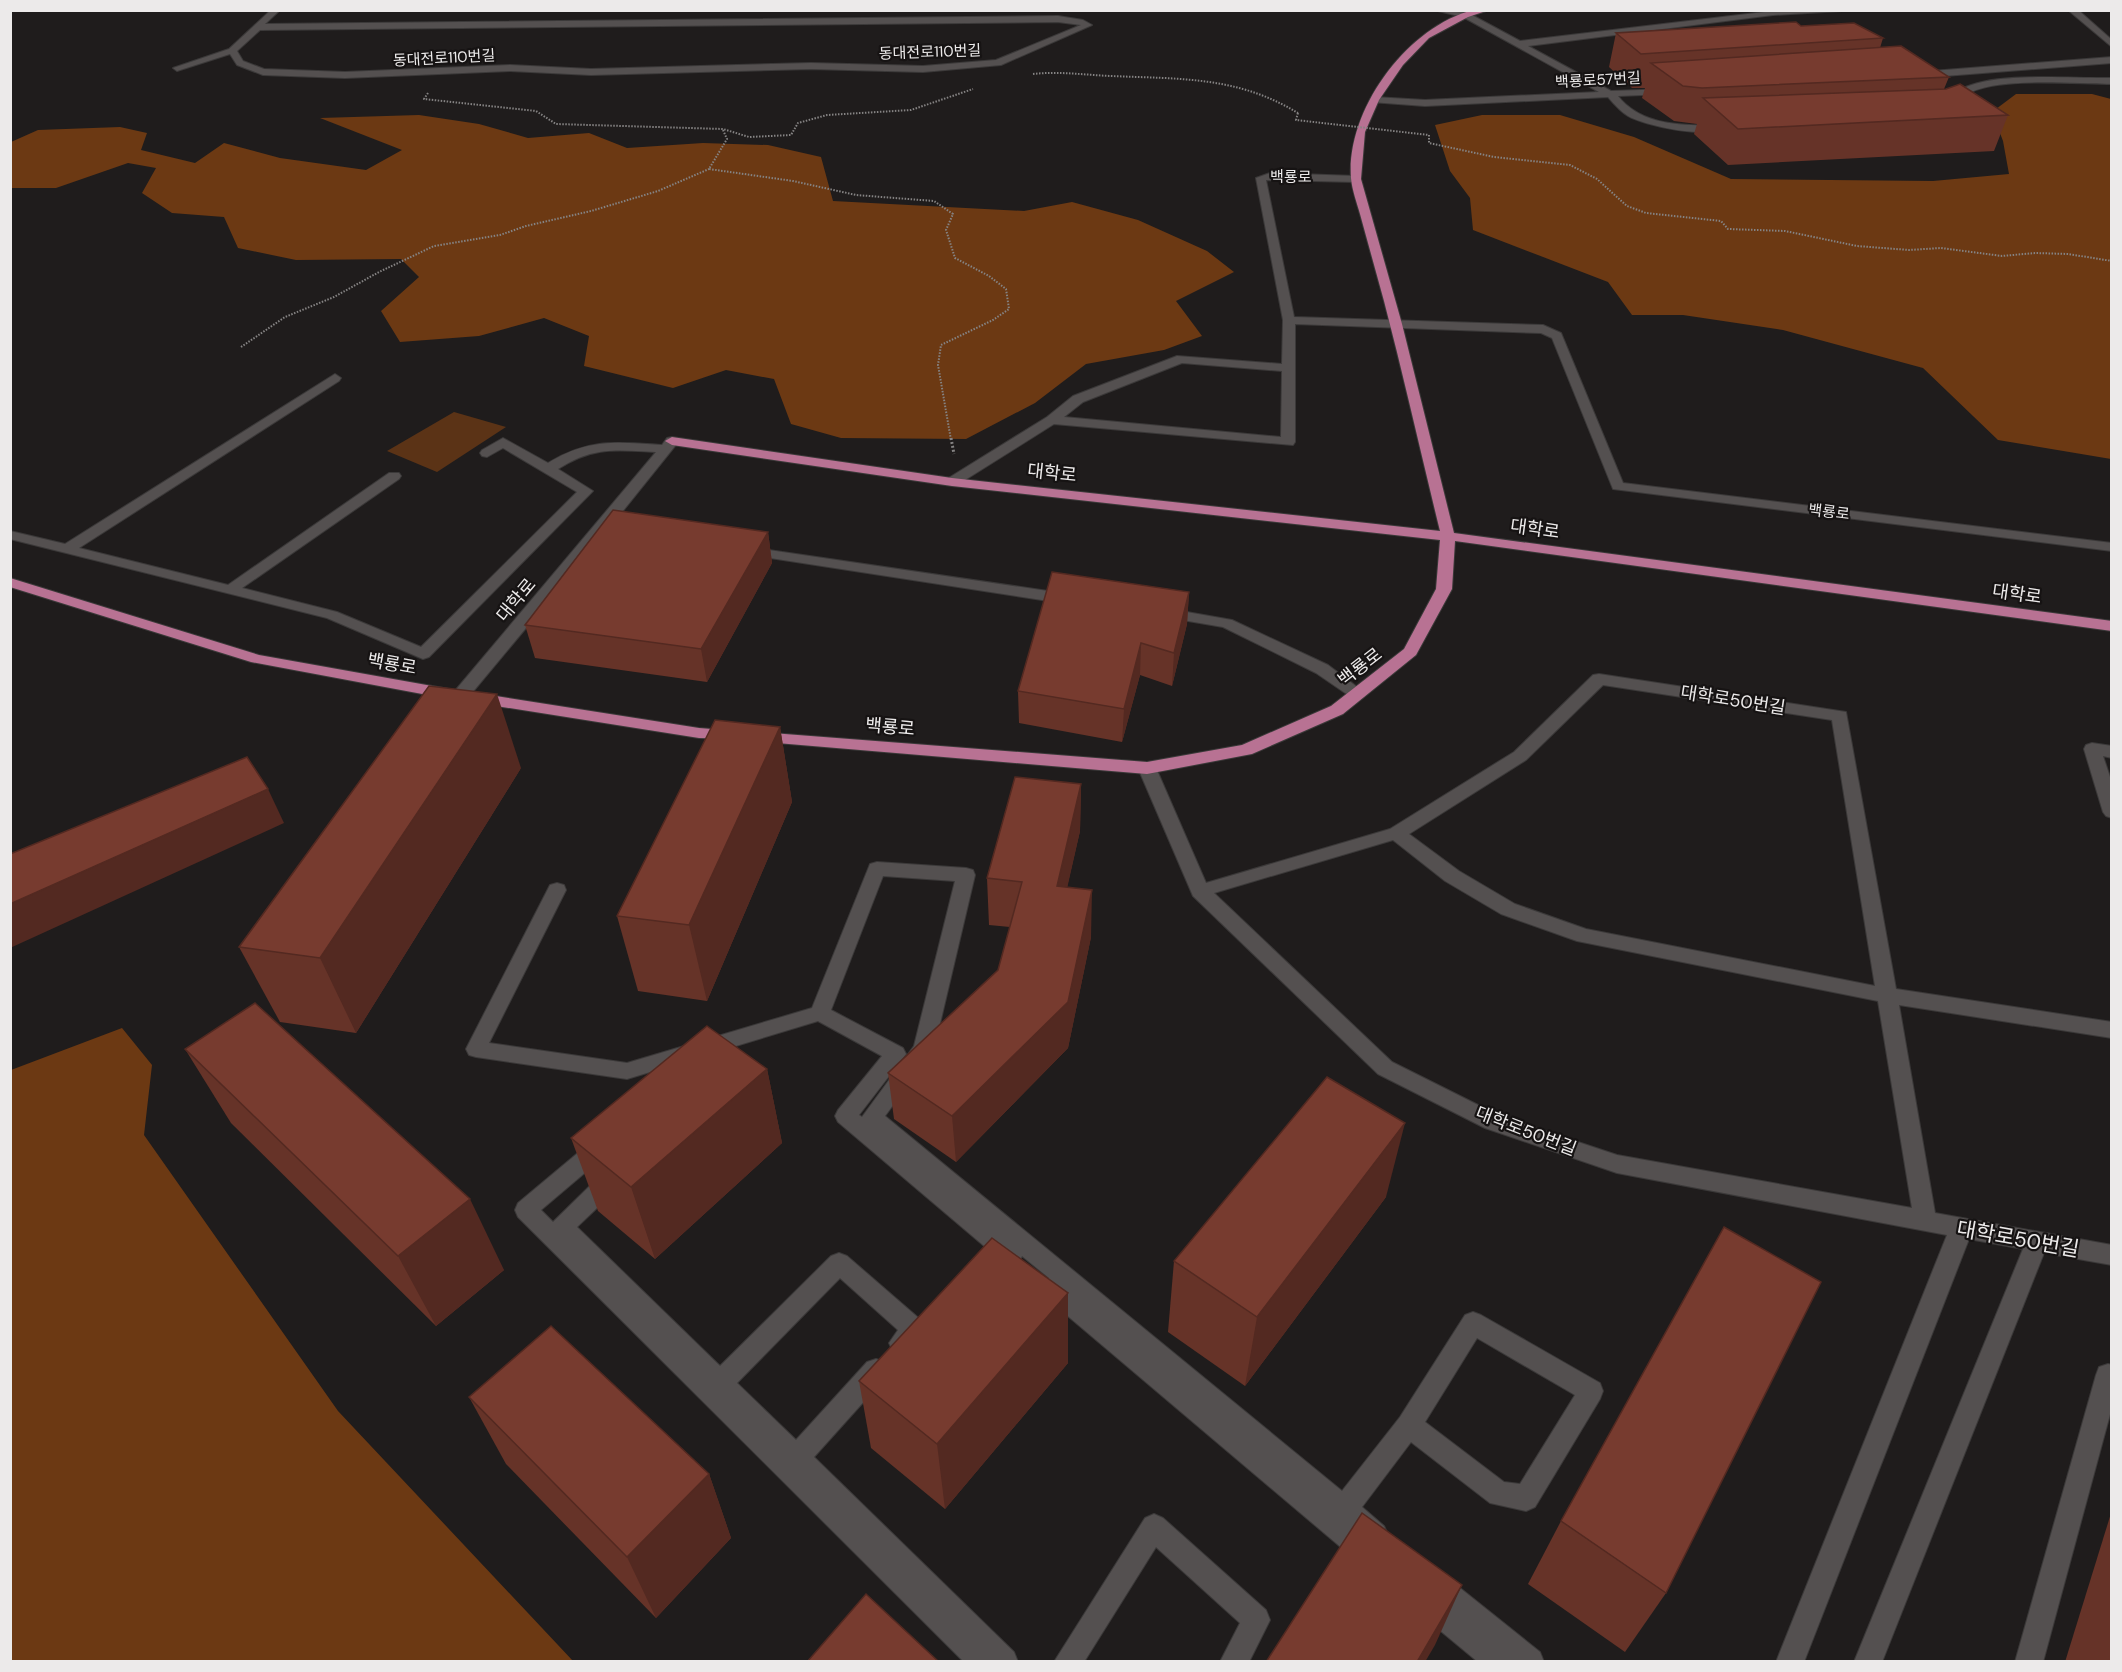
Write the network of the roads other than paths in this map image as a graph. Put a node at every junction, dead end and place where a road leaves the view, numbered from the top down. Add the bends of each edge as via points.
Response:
1 (276, 10) edge
2 (781, 10) edge
3 (1438, 10) edge
4 (1485, 10) edge
5 (1855, 10) edge
6 (2072, 10) edge
7 (1769, 12) edge
8 (1465, 13) edge
9 (789, 21) junction
10 (1795, 22) edge
11 (259, 27) junction
12 (1520, 44) junction
13 (2112, 45) edge
14 (232, 51) junction
15 (2112, 60) edge
16 (177, 68) dead end
17 (1916, 70) edge
18 (1927, 75) junction
19 (1904, 76) edge
20 (2112, 81) edge
21 (1682, 90) edge
22 (1612, 95) junction
23 (1374, 100) junction
24 (1947, 114) edge
25 (1727, 127) edge
26 (1356, 179) junction
27 (1289, 320) junction
28 (1396, 324) junction
29 (1289, 368) junction
30 (335, 378) dead end
31 (1052, 420) junction
32 (669, 445) junction
33 (487, 453) dead end
34 (548, 469) junction
35 (394, 476) dead end
36 (952, 482) junction
37 (10, 535) edge
38 (1448, 536) junction
39 (2112, 548) edge
40 (67, 549) junction
41 (731, 549) edge
42 (10, 582) edge
43 (230, 590) junction
44 (1085, 602) edge
45 (1144, 610) edge
46 (2112, 626) edge
47 (1357, 693) junction
48 (460, 696) junction
49 (2112, 752) edge
50 (1147, 768) junction
51 (2112, 812) edge
52 (1396, 833) junction
53 (557, 890) dead end
54 (1200, 891) junction
55 (1889, 996) junction
56 (820, 1012) junction
57 (2112, 1030) edge
58 (617, 1133) edge
59 (630, 1162) edge
60 (1925, 1222) junction
61 (1961, 1228) junction
62 (2037, 1242) junction
63 (2112, 1255) edge
64 (2108, 1375) dead end
65 (720, 1383) junction
66 (1409, 1425) junction
67 (796, 1458) junction
68 (1339, 1517) junction
69 (1385, 1555) edge
70 (984, 1662) edge
71 (1004, 1662) edge
72 (1068, 1662) edge
73 (1234, 1662) edge
74 (1500, 1662) edge
75 (1530, 1662) edge
76 (1790, 1662) edge
77 (1868, 1662) edge
78 (2030, 1662) edge

1 - 11 street
2 - 9 street
3 - 8 street
4 - 8 main road, 백룡로
5 - 7 street
6 - 13 street
7 - 10 street
7 - 12 street
8 - 12 street
8 - 23 main road, 백룡로 via 1426,36 1400,63
9 - 11 street, 동대전로110번길
9 - 14 street, 동대전로110번길 via 1058,19 1088,25 998,63 923,69 811,66 591,72 510,68 345,75 263,72 240,63
11 - 14 street
12 - 22 street
14 - 16 street
15 - 18 street
17 - 18 street
18 - 19 street
20 - 24 street via 1996,84 1967,90 1956,98
21 - 22 street, 백룡로57번길
22 - 23 street, 백룡로57번길 via 1425,103
22 - 25 street via 1618,106 1665,126
23 - 26 main road, 백룡로 via 1360,132
26 - 27 street, 백룡로 via 1261,178
26 - 28 main road, 백룡로
27 - 28 street
27 - 29 street, 백룡로
28 - 38 main road, 백룡로
28 - 39 street, 백룡로 via 1543,328 1557,336 1618,486
29 - 31 street, 대학로 via 1181,359 1078,399
29 - 31 street, 백룡로 via 1288,442
30 - 40 street
31 - 36 street, 대학로
32 - 34 street via 609,446 574,453
32 - 36 main road, 대학로
32 - 48 street, 대학로 via 607,530
33 - 34 street via 502,442
34 - 43 street via 586,491 423,654 332,615
35 - 43 street
36 - 38 main road, 대학로
37 - 40 street
38 - 46 main road, 대학로
38 - 47 main road, 백룡로 via 1444,589 1410,652
40 - 43 street
41 - 44 street
42 - 48 main road, 백룡로 via 257,659
45 - 47 street via 1227,622 1322,669
47 - 50 main road, 백룡로 via 1337,710 1246,750
48 - 50 main road, 백룡로 via 699,733
49 - 51 street via 2092,749
50 - 54 street, 대학로50번길
52 - 54 street, 대학로50번길
52 - 55 street via 1452,876 1508,909 1584,936
52 - 55 street, 대학로50번길 via 1520,756 1599,679 1840,716
53 - 56 street via 476,1049 627,1071
54 - 60 street, 대학로50번길 via 1385,1068 1493,1122 1617,1164
55 - 57 street
55 - 60 street, 대학로50번길
56 - 68 street via 897,1053 846,1116
56 - 68 street via 878,869 966,875 924,1049 872,1118
58 - 70 street via 526,1210
59 - 65 street via 562,1227
60 - 61 street, 대학로50번길
61 - 62 street, 대학로50번길
61 - 76 street
62 - 63 street, 대학로50번길
62 - 77 street
64 - 78 street
65 - 67 street
65 - 67 street via 839,1263 914,1329
66 - 66 street via 1499,1494 1526,1498 1591,1391 1473,1323
66 - 68 street
67 - 71 street
68 - 69 street
72 - 73 street via 1154,1527 1256,1620
74 - 75 street via 1413,1578

